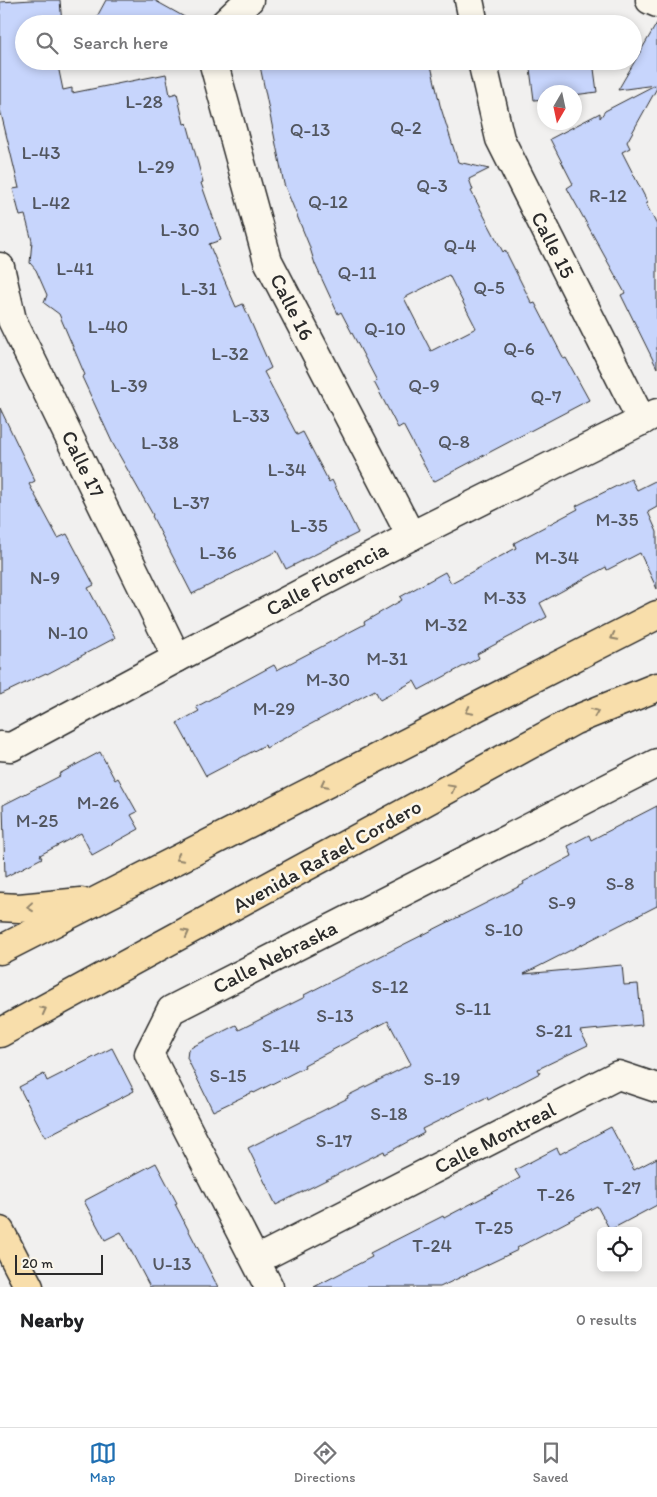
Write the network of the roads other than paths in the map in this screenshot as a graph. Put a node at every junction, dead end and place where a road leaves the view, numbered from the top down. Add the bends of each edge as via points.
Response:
1 (249, 0) edge
2 (469, 0) edge
3 (650, 0) edge
4 (657, 3) edge
5 (233, 15) edge
6 (472, 15) edge
7 (215, 70) edge
8 (484, 70) edge
9 (0, 267) edge
10 (649, 417) edge
11 (410, 536) junction
12 (657, 615) edge
13 (176, 658) junction
14 (657, 687) edge
15 (0, 746) edge
16 (657, 763) edge
17 (95, 900) junction
18 (0, 907) edge
19 (0, 950) edge
20 (0, 1033) edge
21 (657, 1088) edge
22 (0, 1232) edge
23 (256, 1260) junction
24 (29, 1287) edge
25 (269, 1287) edge

1 - 5 street
2 - 6 street
3 - 4 street
7 - 11 street, Calle 16 via 268,261
8 - 10 street, Calle 15 via 500,140
9 - 13 street, Calle 17 via 12,320
10 - 11 street, Calle Florencia
11 - 13 street, Calle Florencia
12 -> 17 main road
13 - 15 street, Calle Florencia via 12,747
20 -> 14 main road, Avenida Rafael Cordero via 575,720
16 - 23 street, Calle Nebraska via 171,1010 149,1054
17 -> 18 main road
17 - 19 main road
21 - 23 street, Calle Montreal via 618,1075
22 - 24 main road
23 - 25 street, Calle Nebraska

